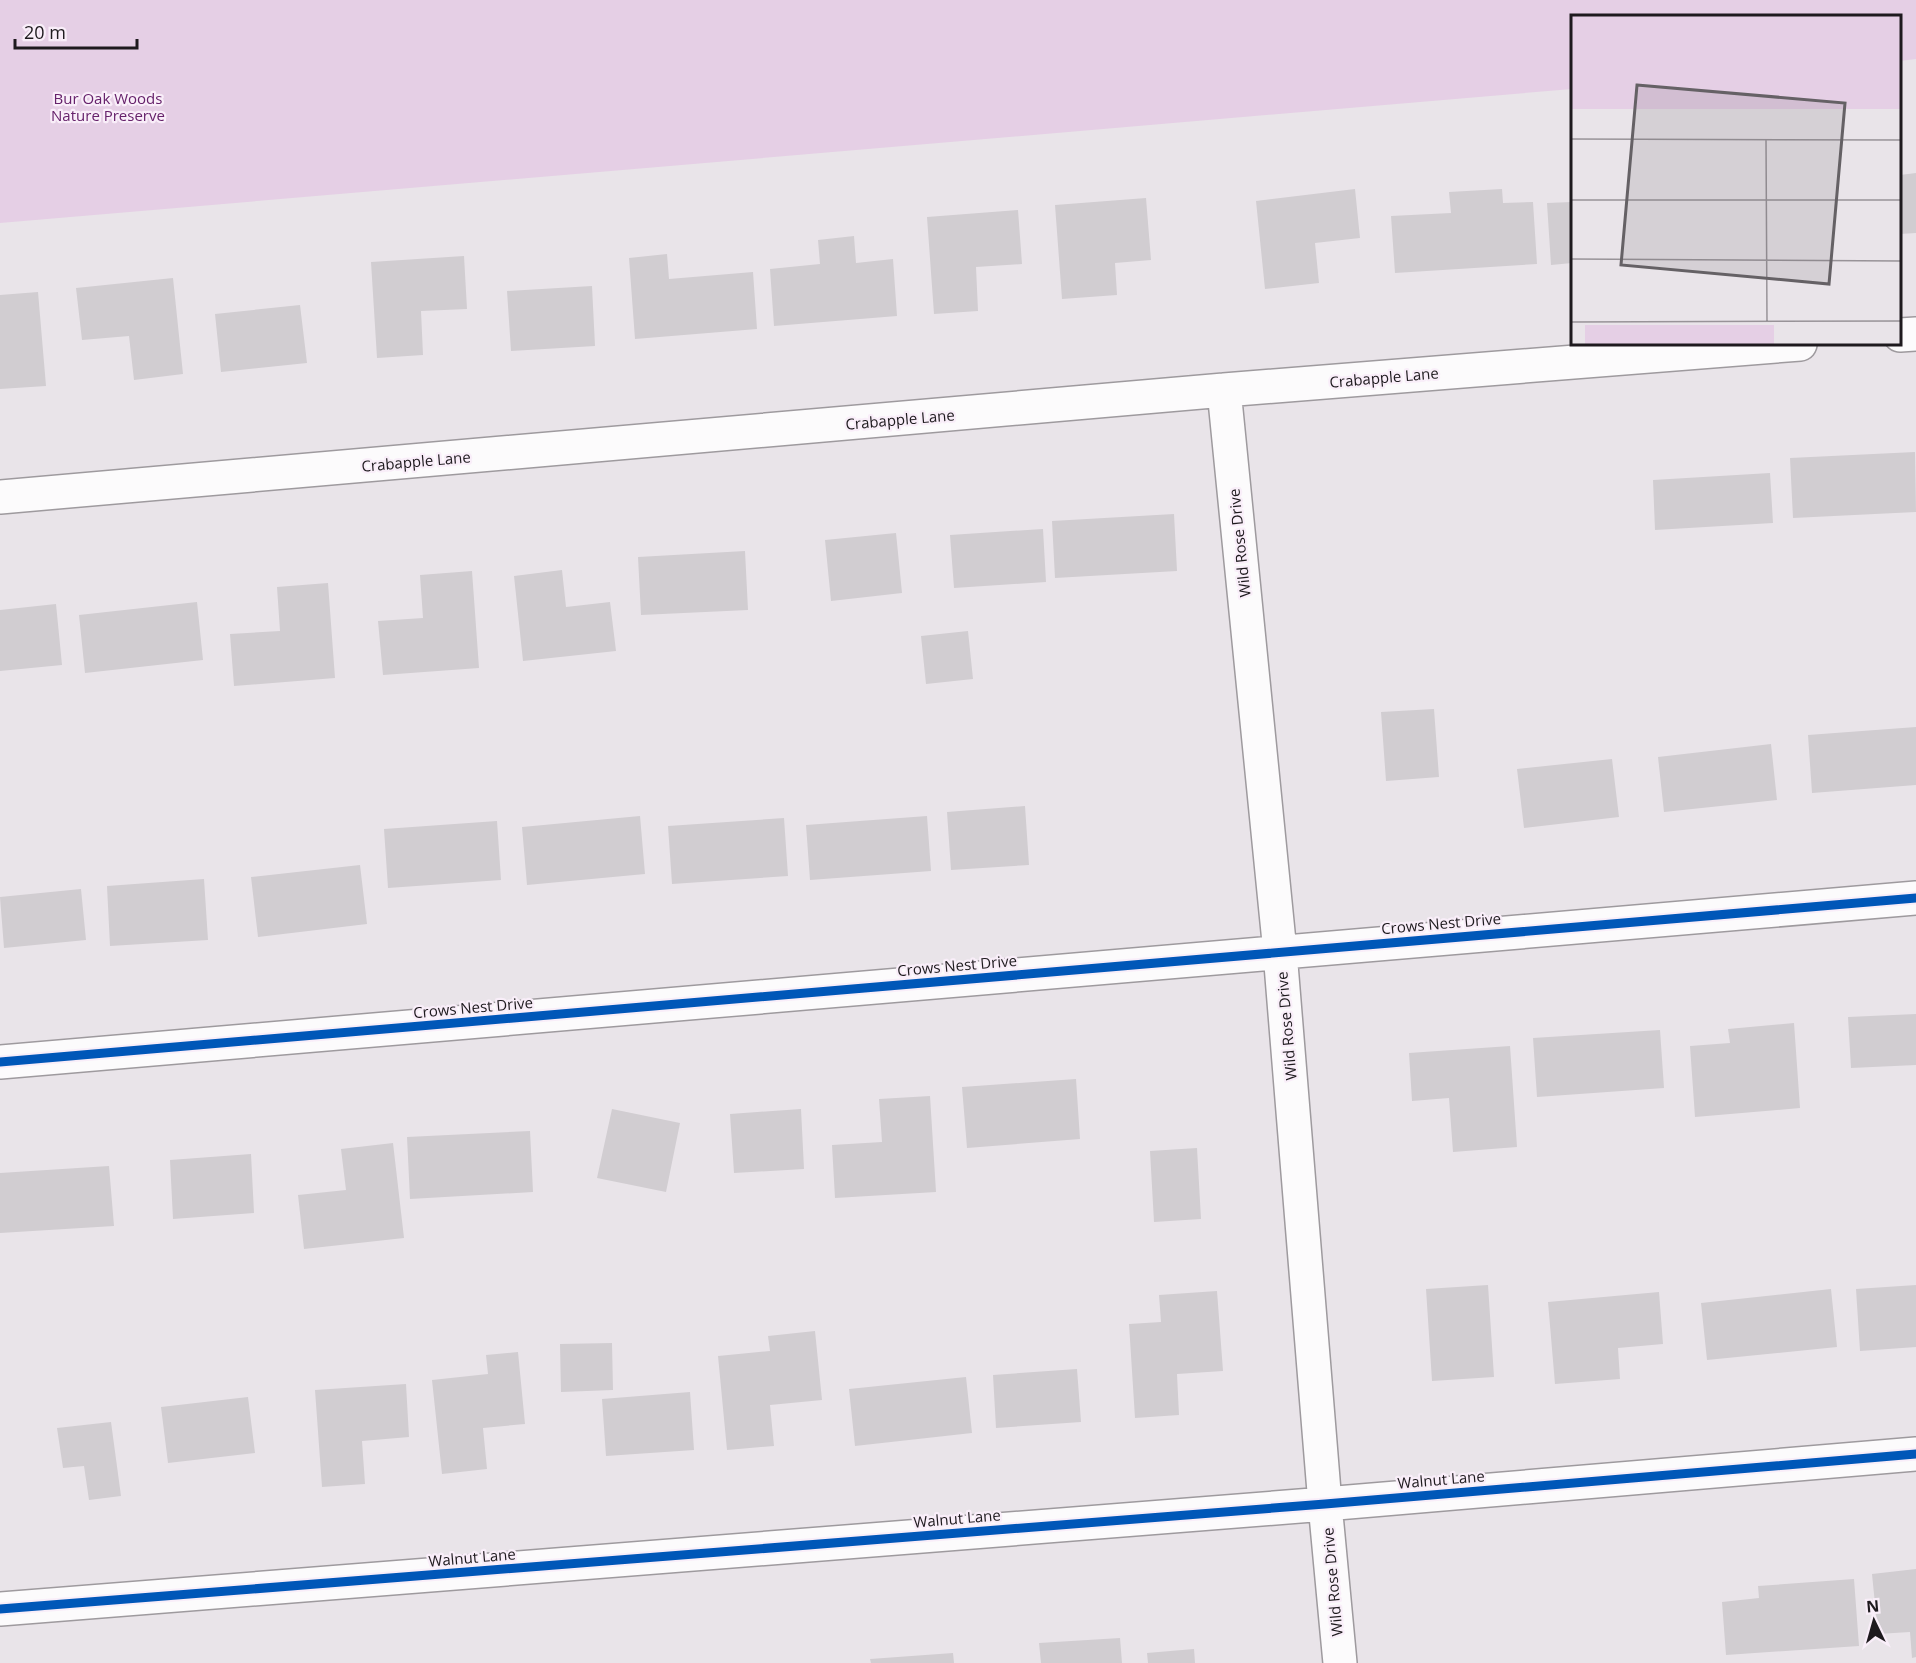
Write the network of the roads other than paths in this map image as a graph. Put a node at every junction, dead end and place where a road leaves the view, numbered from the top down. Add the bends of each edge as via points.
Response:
1 (1916, 334) edge
2 (1901, 335) edge
3 (1787, 345) edge
4 (1224, 390) junction
5 (0, 497) edge
6 (1916, 898) edge
7 (1280, 952) junction
8 (0, 1062) edge
9 (1916, 1454) edge
10 (1324, 1504) junction
11 (0, 1609) edge
12 (1340, 1663) edge

1 - 2 street
3 - 4 street, Crabapple Lane
4 - 5 street, Crabapple Lane
4 - 7 street, Wild Rose Drive
6 - 7 street, Crows Nest Drive
7 - 8 street, Crows Nest Drive
7 - 10 street, Wild Rose Drive
9 - 10 street, Walnut Lane
10 - 11 street, Walnut Lane
10 - 12 street, Wild Rose Drive

